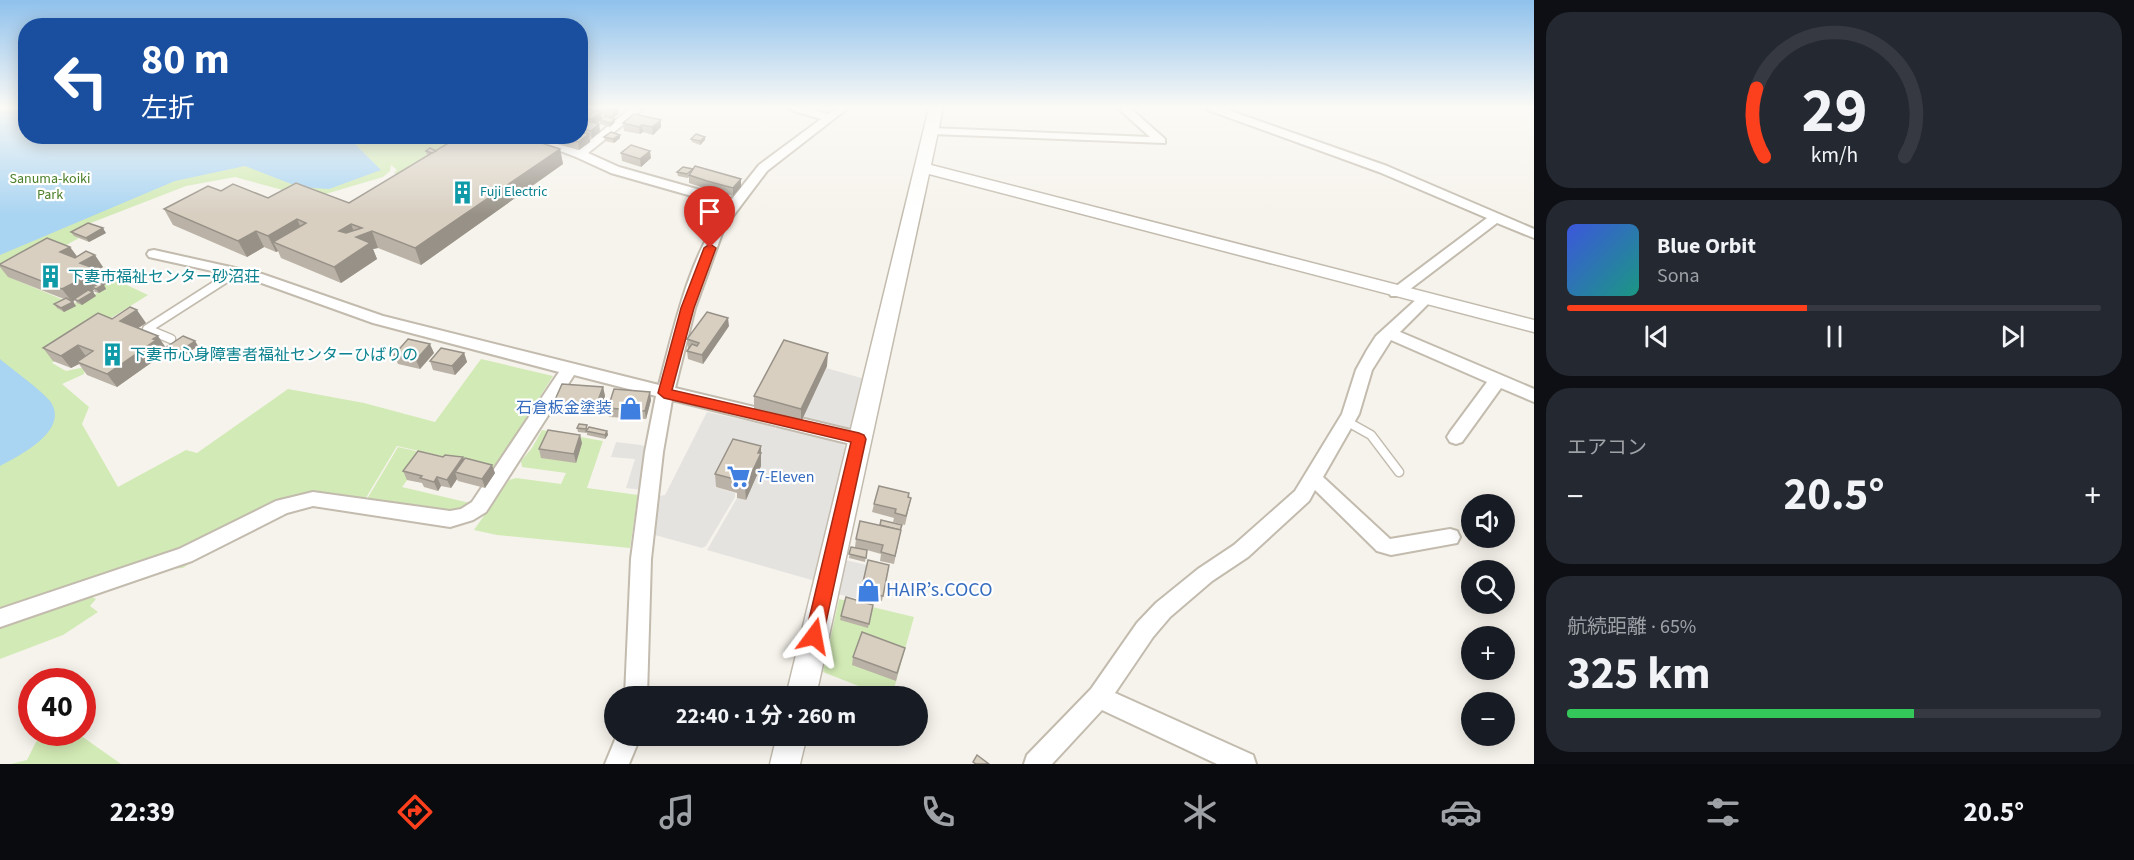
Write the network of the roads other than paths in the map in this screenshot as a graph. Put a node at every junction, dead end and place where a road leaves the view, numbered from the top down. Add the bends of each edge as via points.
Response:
1 (562, 144) edge
2 (593, 144) edge
3 (795, 144) edge
4 (928, 144) edge
5 (1312, 144) edge
6 (580, 154) junction
7 (923, 168) junction
8 (735, 204) junction
9 (1497, 217) junction
10 (1534, 234) edge
11 (154, 254) dead end
12 (236, 272) junction
13 (1396, 292) junction
14 (1424, 300) junction
15 (1534, 327) edge
16 (1389, 333) junction
17 (171, 339) dead end
18 (569, 370) junction
19 (1498, 380) junction
20 (664, 393) junction
21 (1534, 396) edge
22 (1346, 421) junction
23 (1456, 437) dead end
24 (859, 439) junction
25 (1399, 472) dead end
26 (1312, 479) junction
27 (1450, 537) dead end
28 (0, 618) edge
29 (636, 686) edge
30 (803, 686) edge
31 (1100, 697) junction
32 (624, 746) edge
33 (789, 746) edge
34 (618, 764) edge
35 (785, 764) edge
36 (1036, 764) edge
37 (1244, 764) edge

1 - 6 street
2 - 6 street
3 - 8 street via 763,168
4 - 7 street
5 - 9 street
6 - 8 street via 615,170
7 - 13 street
7 - 24 street
8 - 20 street via 717,228 687,308
9 - 10 street
9 - 13 street
11 - 12 street
12 - 17 lane via 147,329
12 - 18 street via 378,320
13 - 14 street
14 - 15 street
14 - 16 street
16 - 19 street
16 - 22 street via 1364,370
18 - 20 street
18 - 28 street via 479,507 466,516 450,519 313,499 283,506 185,555
19 - 21 street
19 - 23 street
20 - 24 street
20 - 29 street via 640,559
22 - 25 lane via 1366,430
22 - 26 street
24 - 30 street
26 - 27 street via 1384,545
26 - 31 street via 1302,496 1250,543 1163,610
31 - 36 street
31 - 37 street
32 - 34 street
33 - 35 street

